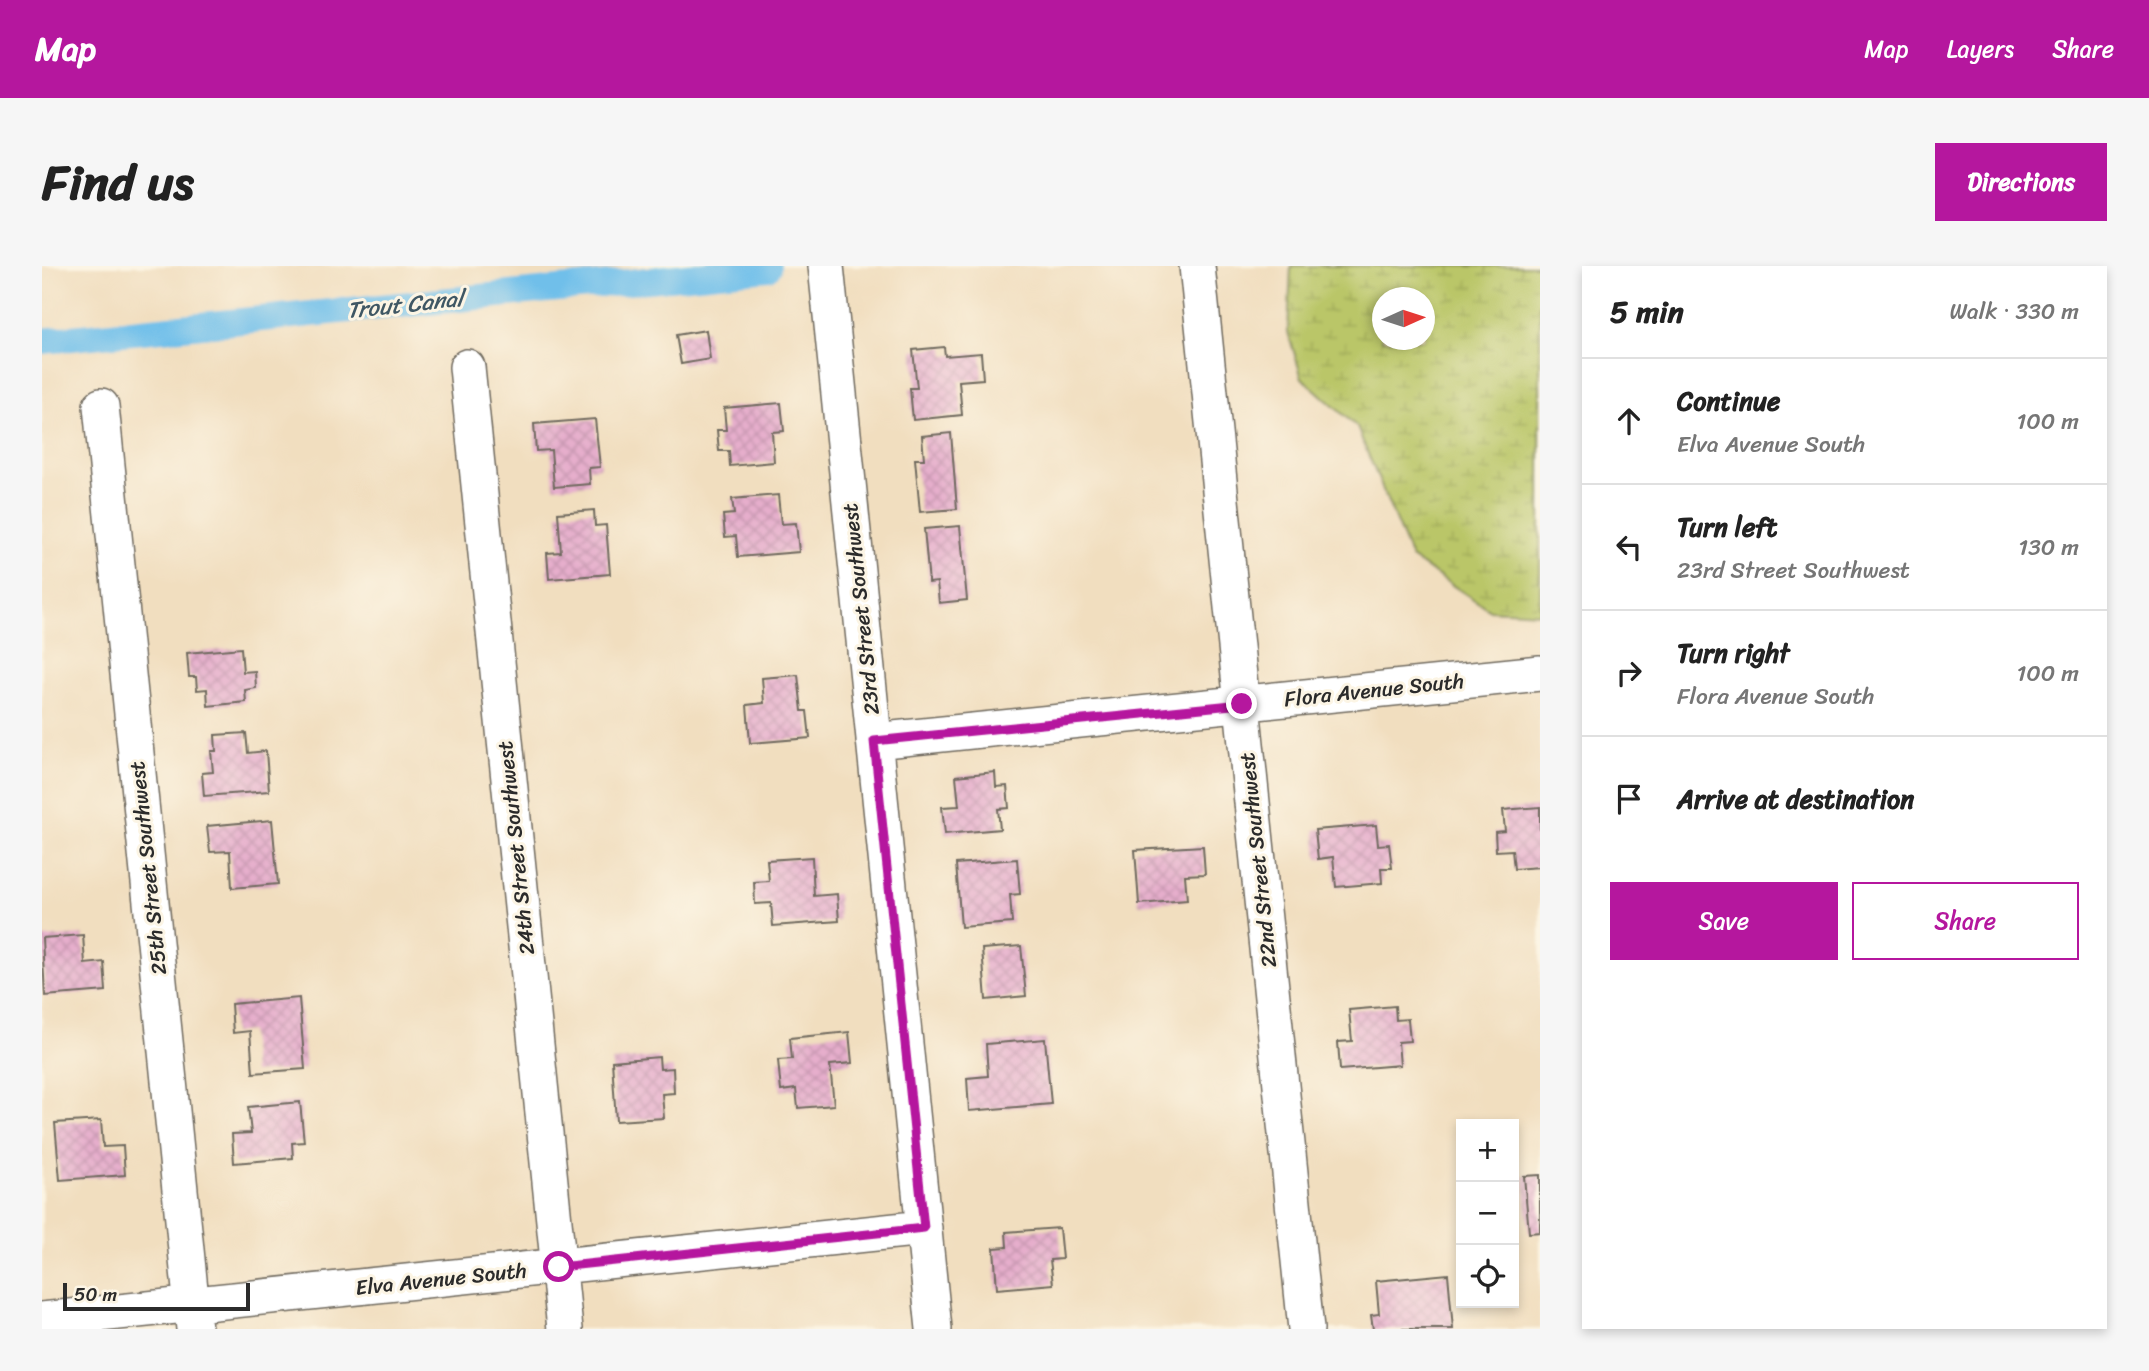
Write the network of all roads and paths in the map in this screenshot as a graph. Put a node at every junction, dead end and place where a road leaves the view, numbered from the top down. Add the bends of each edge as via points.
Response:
1 (826, 266) edge
2 (1197, 266) edge
3 (467, 367) dead end
4 (101, 407) dead end
5 (1540, 673) edge
6 (1242, 704) junction
7 (874, 741) junction
8 (924, 1228) junction
9 (559, 1267) junction
10 (193, 1316) edge
11 (42, 1320) edge
12 (565, 1329) edge
13 (934, 1329) edge
14 (1306, 1329) edge

1 - 7 street, 23rd Street Southwest
2 - 6 street, 22nd Street Southwest
3 - 9 street, 24th Street Southwest
4 - 10 street, 25th Street Southwest
5 - 6 street, Flora Avenue South
6 - 7 street, Flora Avenue South
6 - 14 street, 22nd Street Southwest
7 - 8 street, 23rd Street Southwest
8 - 9 street, Elva Avenue South
8 - 13 street, 23rd Street Southwest
9 - 10 street, Elva Avenue South
9 - 12 street, 24th Street Southwest
10 - 11 street, Elva Avenue South

